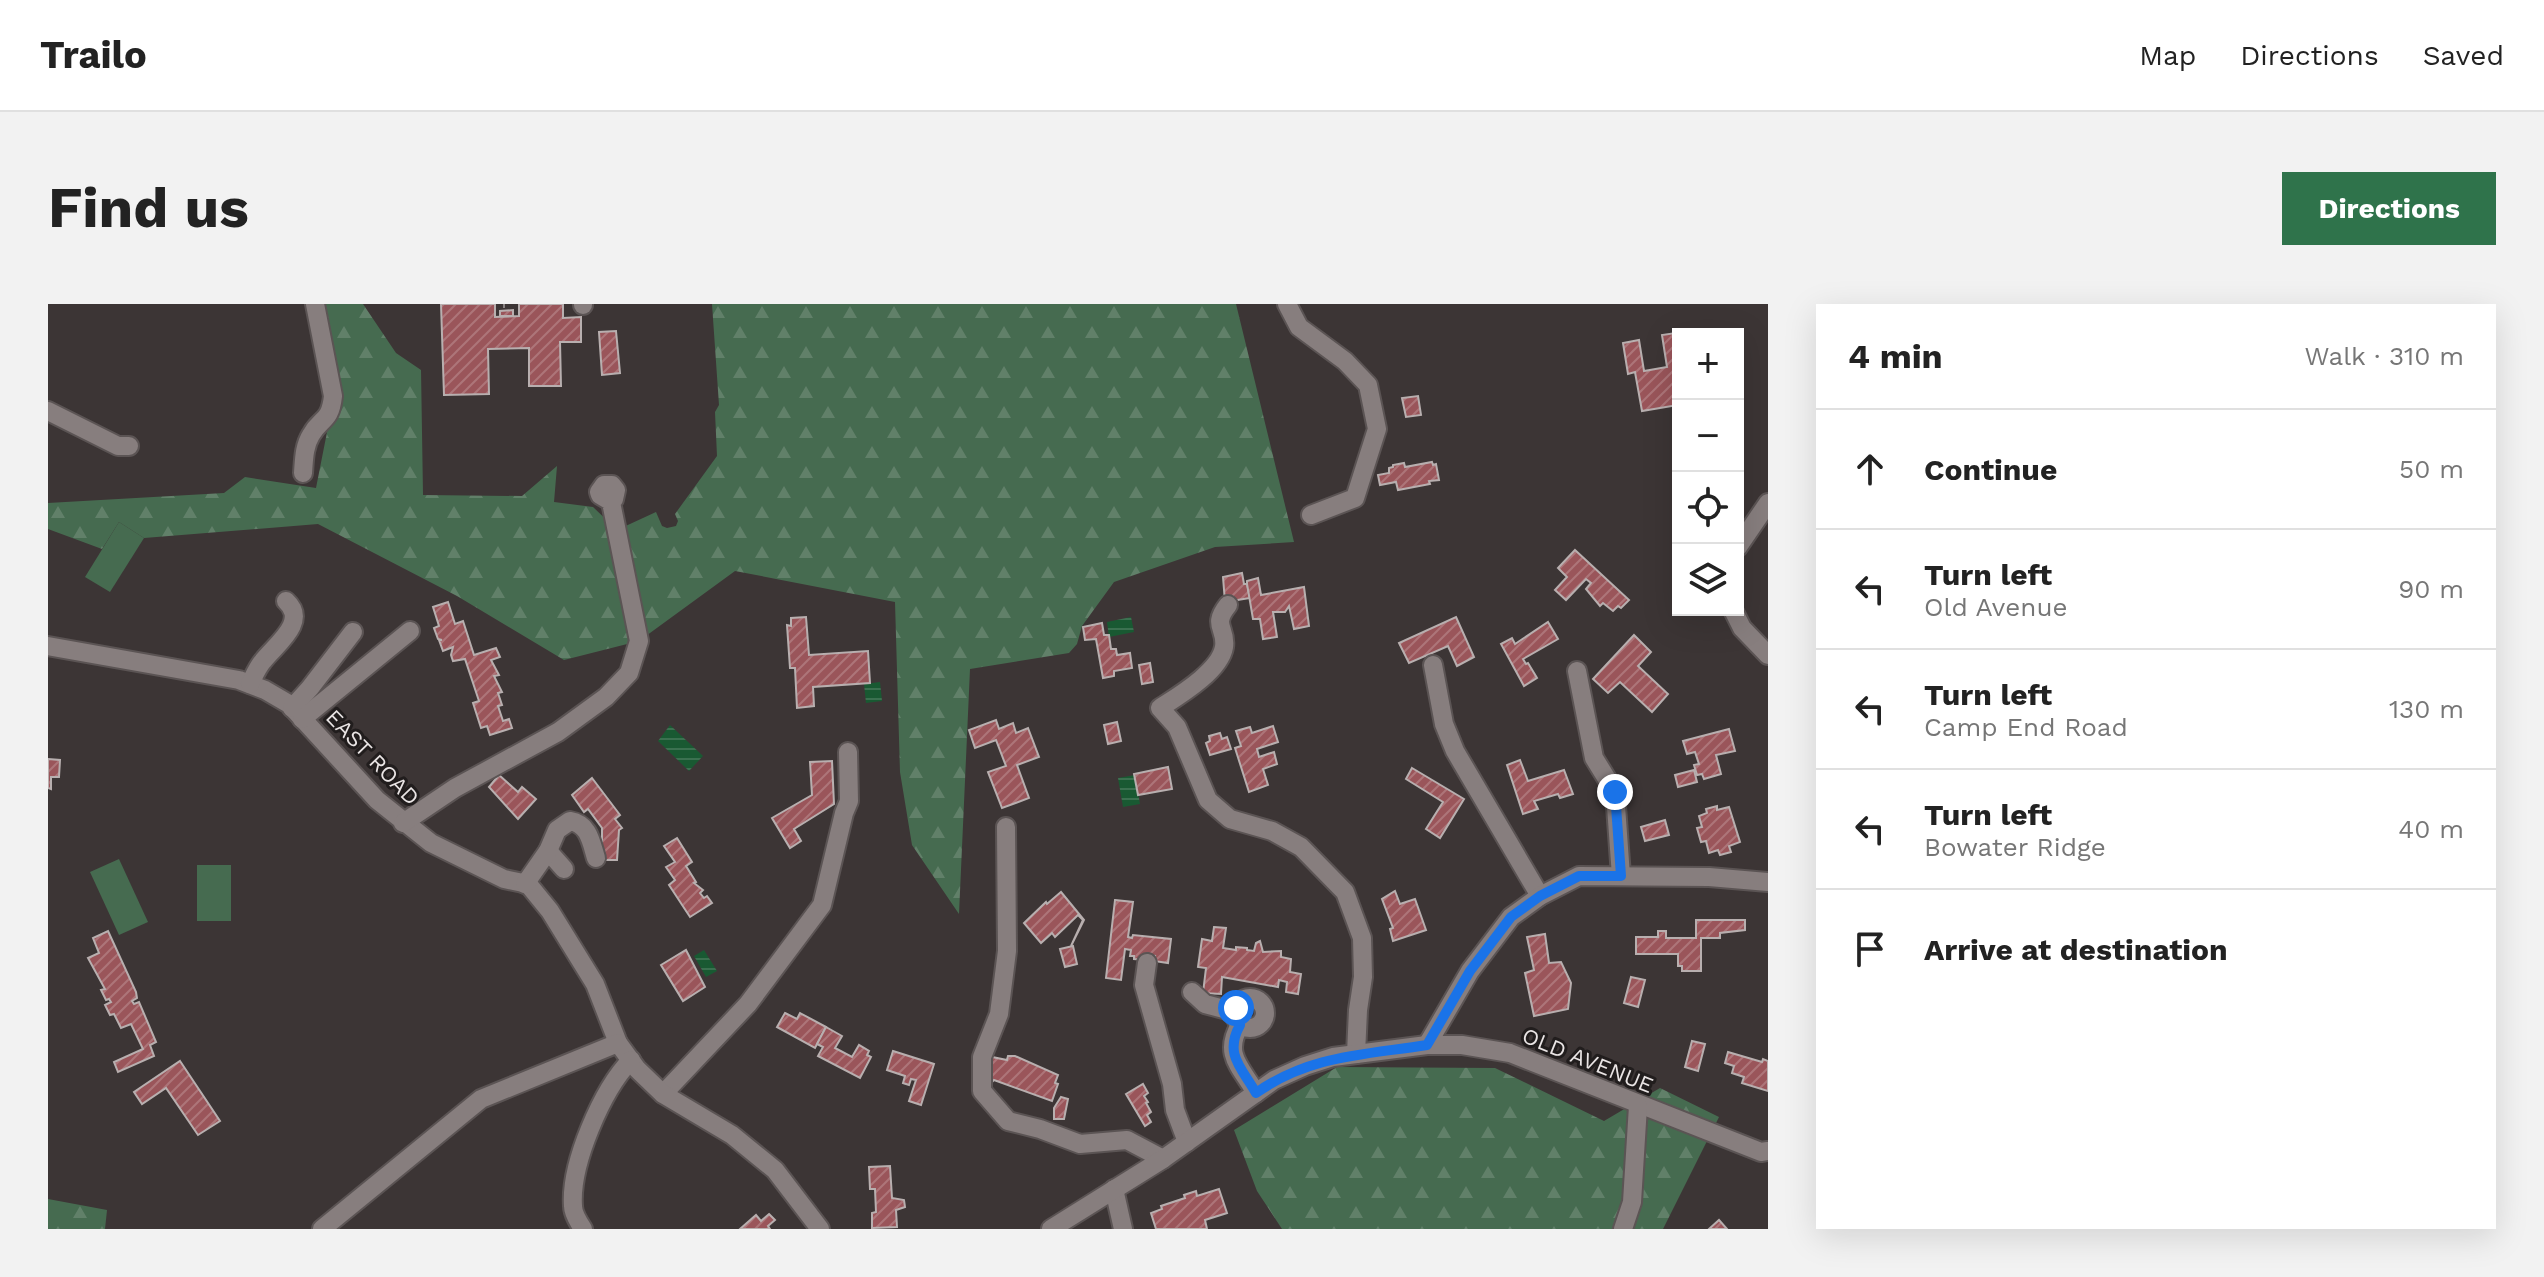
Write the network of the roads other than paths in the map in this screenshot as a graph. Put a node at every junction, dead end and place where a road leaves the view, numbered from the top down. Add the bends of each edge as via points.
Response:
1 (315, 304) edge
2 (1287, 304) edge
3 (48, 411) edge
4 (129, 446) dead end
5 (303, 473) dead end
6 (610, 501) dead end
7 (1768, 503) edge
8 (1311, 515) dead end
9 (1740, 544) edge
10 (286, 601) dead end
11 (1228, 605) dead end
12 (1736, 616) edge
13 (410, 631) dead end
14 (353, 632) dead end
15 (48, 646) edge
16 (1768, 655) edge
17 (1433, 665) dead end
18 (1577, 671) dead end
19 (250, 684) junction
20 (297, 713) junction
21 (848, 752) dead end
22 (403, 823) junction
23 (1006, 827) dead end
24 (548, 851) junction
25 (596, 858) dead end
26 (564, 869) dead end
27 (1621, 876) junction
28 (1768, 882) edge
29 (525, 884) junction
30 (1540, 896) junction
31 (1147, 963) dead end
32 (1192, 992) dead end
33 (618, 1043) junction
34 (1427, 1045) junction
35 (1356, 1054) junction
36 (631, 1060) junction
37 (1256, 1093) junction
38 (663, 1094) junction
39 (1638, 1106) junction
40 (1187, 1142) junction
41 (1768, 1151) edge
42 (1163, 1159) junction
43 (1114, 1189) junction
44 (322, 1229) edge
45 (583, 1229) edge
46 (820, 1229) edge
47 (1051, 1229) edge
48 (1123, 1229) edge
49 (1623, 1229) edge

1 - 5 street via 333,396 331,412 312,433
2 - 8 street via 1299,327 1368,385 1377,429 1355,498
3 - 4 street via 118,446
6 - 22 street via 639,641 629,673 558,732
7 - 9 street
10 - 19 street via 294,616 290,631 265,657
11 - 35 street via 1219,623 1225,644 1219,661 1160,708 1177,727 1208,800 1230,819 1272,831 1301,847 1345,892 1362,938
12 - 16 street
13 - 20 street
14 - 20 street
15 - 19 street, EAST ROAD
17 - 30 street via 1455,751
18 - 27 street via 1594,758 1615,792
19 - 20 street, EAST ROAD
20 - 22 street, EAST ROAD
21 - 38 street via 849,801 822,905 748,1004
22 - 29 street, EAST ROAD via 467,863
23 - 42 street via 1007,951 999,1014 982,1057 982,1091 1008,1121 1080,1144 1127,1140
24 - 25 street via 562,825 570,821 587,830
24 - 26 street
24 - 29 street
27 - 28 street
27 - 30 street via 1579,876
29 - 33 street, EAST ROAD via 550,911 595,984
30 - 34 street via 1511,917 1470,971
31 - 40 street via 1144,985
32 - 37 street via 1238,1019 1231,1048
33 - 36 street, EAST ROAD
33 - 44 street via 481,1099
34 - 35 street, OLD AVENUE
34 - 39 street, OLD AVENUE via 1510,1053
35 - 37 street, OLD AVENUE via 1305,1066
36 - 38 street, EAST ROAD
36 - 45 street via 616,1075 577,1169 573,1209
37 - 40 street, OLD AVENUE
38 - 46 street, EAST ROAD via 732,1135 775,1170
39 - 41 street, OLD AVENUE
39 - 49 street via 1632,1202
40 - 42 street, OLD AVENUE
42 - 43 street, OLD AVENUE
43 - 47 street, OLD AVENUE
43 - 48 street

